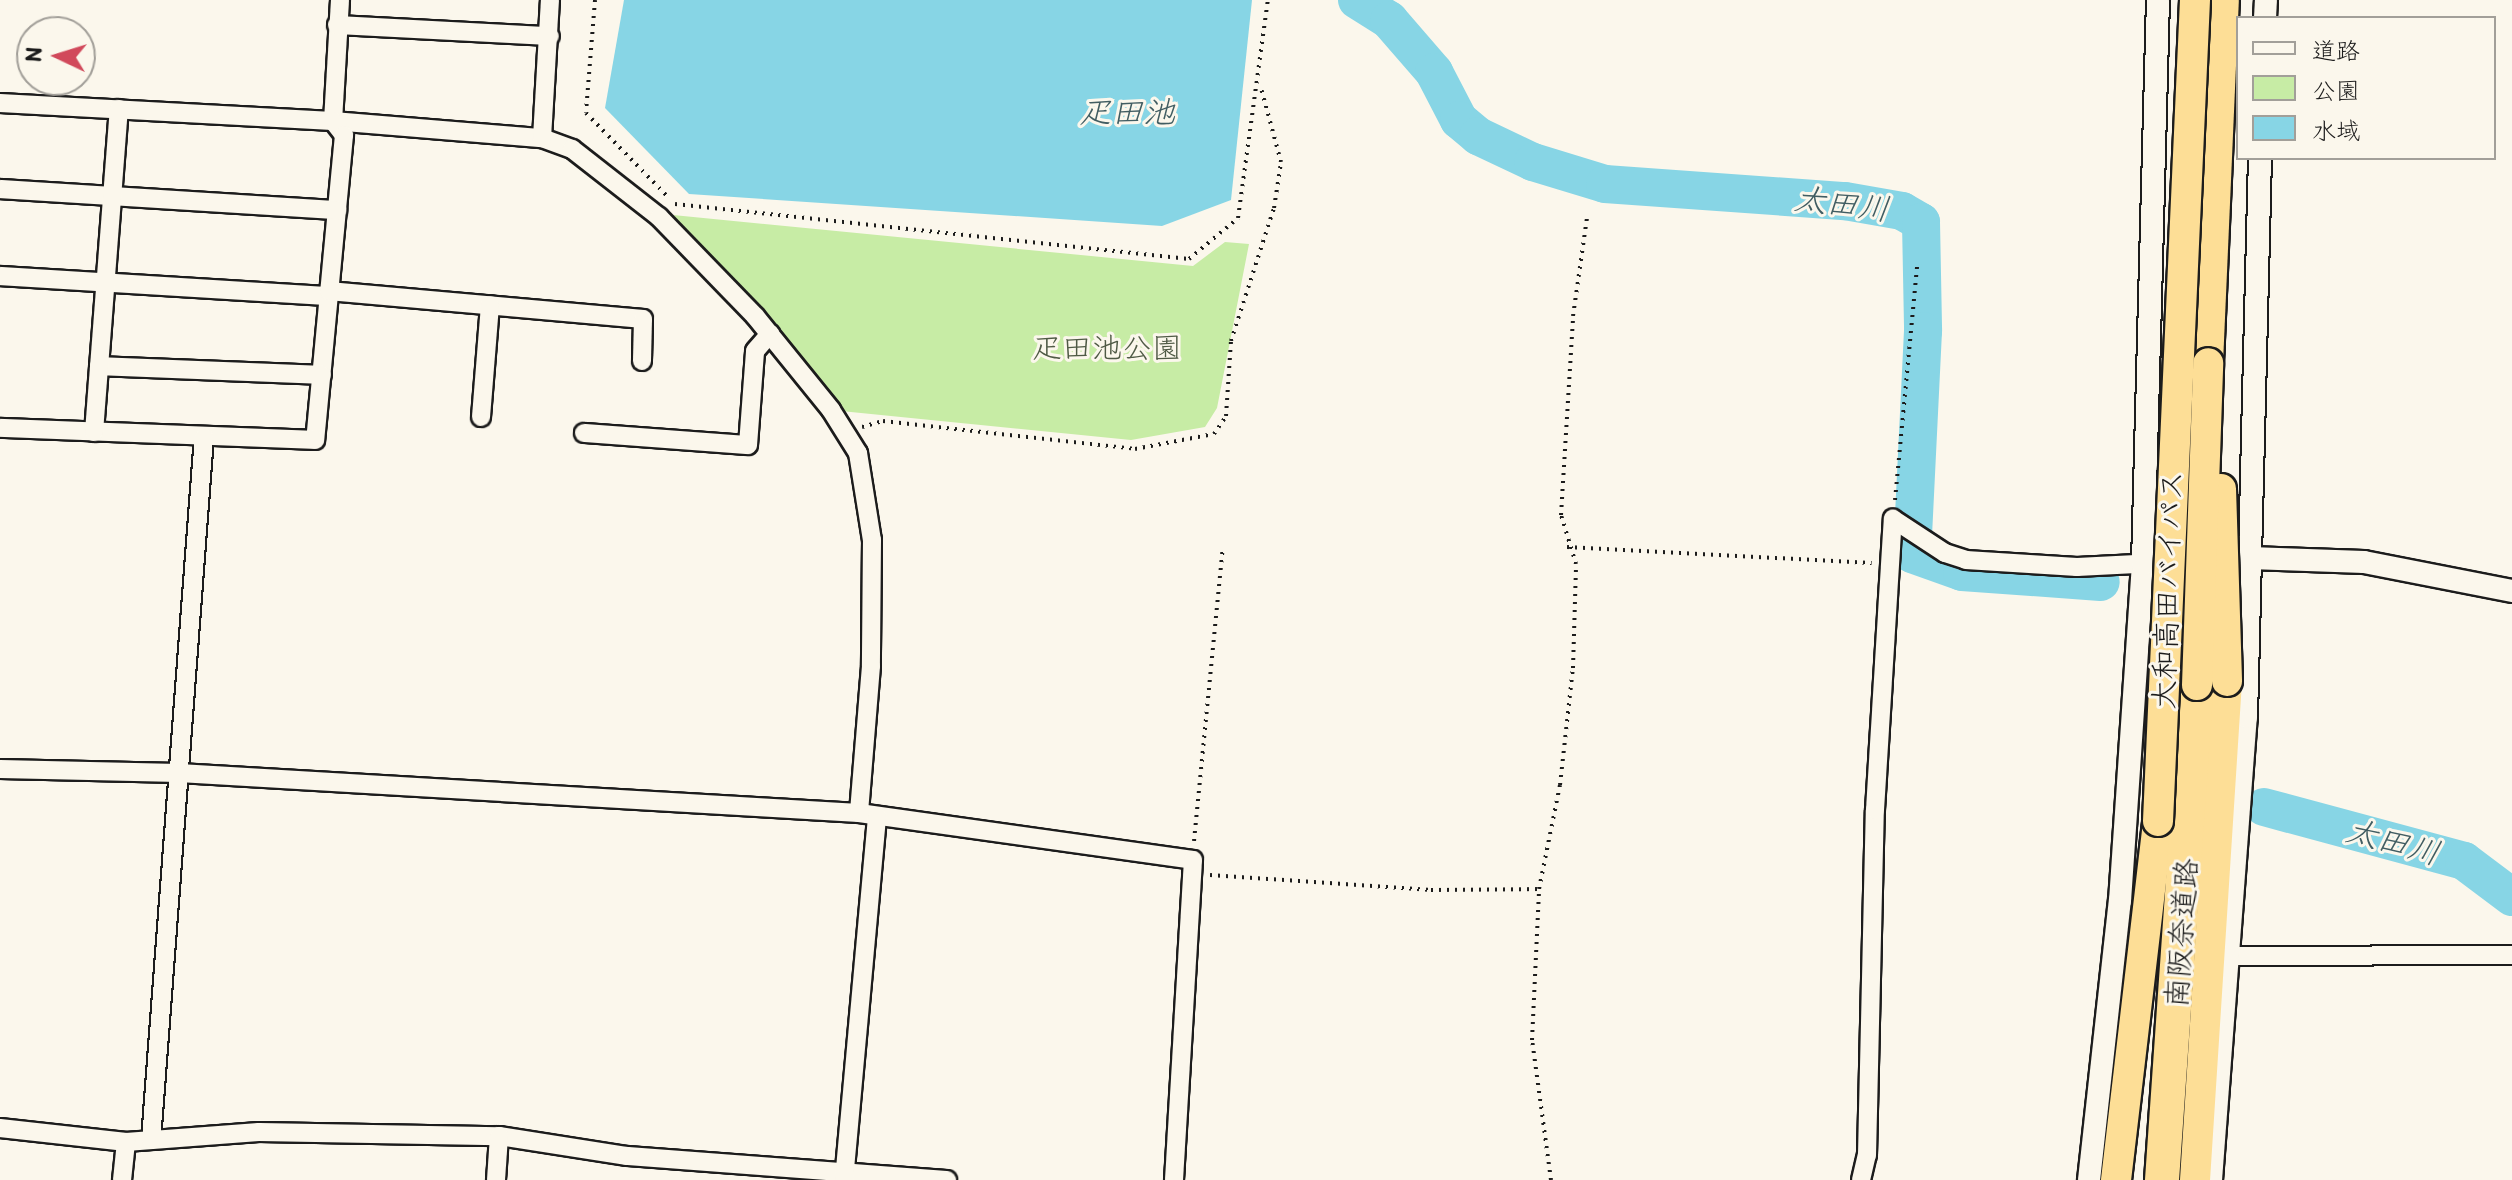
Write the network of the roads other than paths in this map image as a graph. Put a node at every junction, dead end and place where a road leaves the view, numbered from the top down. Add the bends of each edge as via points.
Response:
1 (340, 0) edge
2 (550, 0) edge
3 (2158, 0) edge
4 (2195, 0) edge
5 (2224, 0) edge
6 (337, 25) junction
7 (550, 36) junction
8 (0, 103) edge
9 (119, 109) junction
10 (333, 121) junction
11 (542, 138) junction
12 (2260, 160) edge
13 (0, 189) edge
14 (113, 196) junction
15 (337, 210) junction
16 (0, 276) edge
17 (107, 283) junction
18 (329, 293) junction
19 (490, 305) junction
20 (770, 334) junction
21 (642, 361) dead end
22 (2208, 363) junction
23 (99, 366) junction
24 (322, 375) junction
25 (481, 417) dead end
26 (0, 428) edge
27 (94, 432) junction
28 (584, 433) dead end
29 (204, 437) junction
30 (2250, 558) junction
31 (2143, 564) junction
32 (2512, 591) edge
33 (2197, 685) joint
34 (0, 769) edge
35 (179, 773) junction
36 (868, 815) junction
37 (2158, 821) junction
38 (2512, 955) edge
39 (2230, 956) junction
40 (0, 1128) edge
41 (499, 1136) junction
42 (151, 1140) junction
43 (126, 1142) junction
44 (843, 1176) edge
45 (2200, 1176) edge
46 (122, 1180) edge
47 (496, 1180) edge
48 (947, 1180) edge
49 (1174, 1180) edge
50 (1861, 1180) edge
51 (2089, 1180) edge
52 (2116, 1180) edge
53 (2131, 1180) edge
54 (2162, 1180) edge

1 - 6 street
2 - 7 street
3 - 31 street
4 - 37 highway, 大和高田バイパス, bridge
5 - 22 highway, 大和高田バイパス
6 - 7 street
6 - 10 street
7 - 11 street
8 - 9 street
9 - 10 street
9 - 14 street
10 - 11 street
10 - 15 street via 344,135
11 - 20 street via 572,149 659,217
12 - 30 street
13 - 14 street
14 - 15 street
14 - 17 street
15 - 18 street
16 - 17 street
17 - 18 street
17 - 23 street
18 - 19 street
18 - 24 street
19 - 21 street via 643,319
19 - 25 street
20 - 28 street via 755,351 748,445
20 - 36 street via 858,453 872,540
22 - 33 highway, 大和高田バイパス, bridge
22 - 45 highway, bridge via 2221,488 2227,681
23 - 24 street
23 - 27 street
24 - 29 street via 315,440
26 - 27 street
27 - 29 street
29 - 35 street
30 - 31 street
30 - 32 street via 2364,562
30 - 39 street
31 - 50 street via 2077,567 1966,560 1945,553 1893,519 1875,810 1867,1155
31 - 51 street via 2120,901
33 - 54 highway, 南阪奈道路
34 - 35 street
35 - 36 street
35 - 42 street
36 - 44 street
36 - 49 street via 1192,867
37 - 52 highway
37 - 53 highway, 大和高田バイパス
38 - 39 street
39 - 45 street
40 - 43 street
41 - 42 street via 259,1132
41 - 44 street via 627,1156
41 - 47 street
42 - 43 street
43 - 46 street
44 - 48 street

